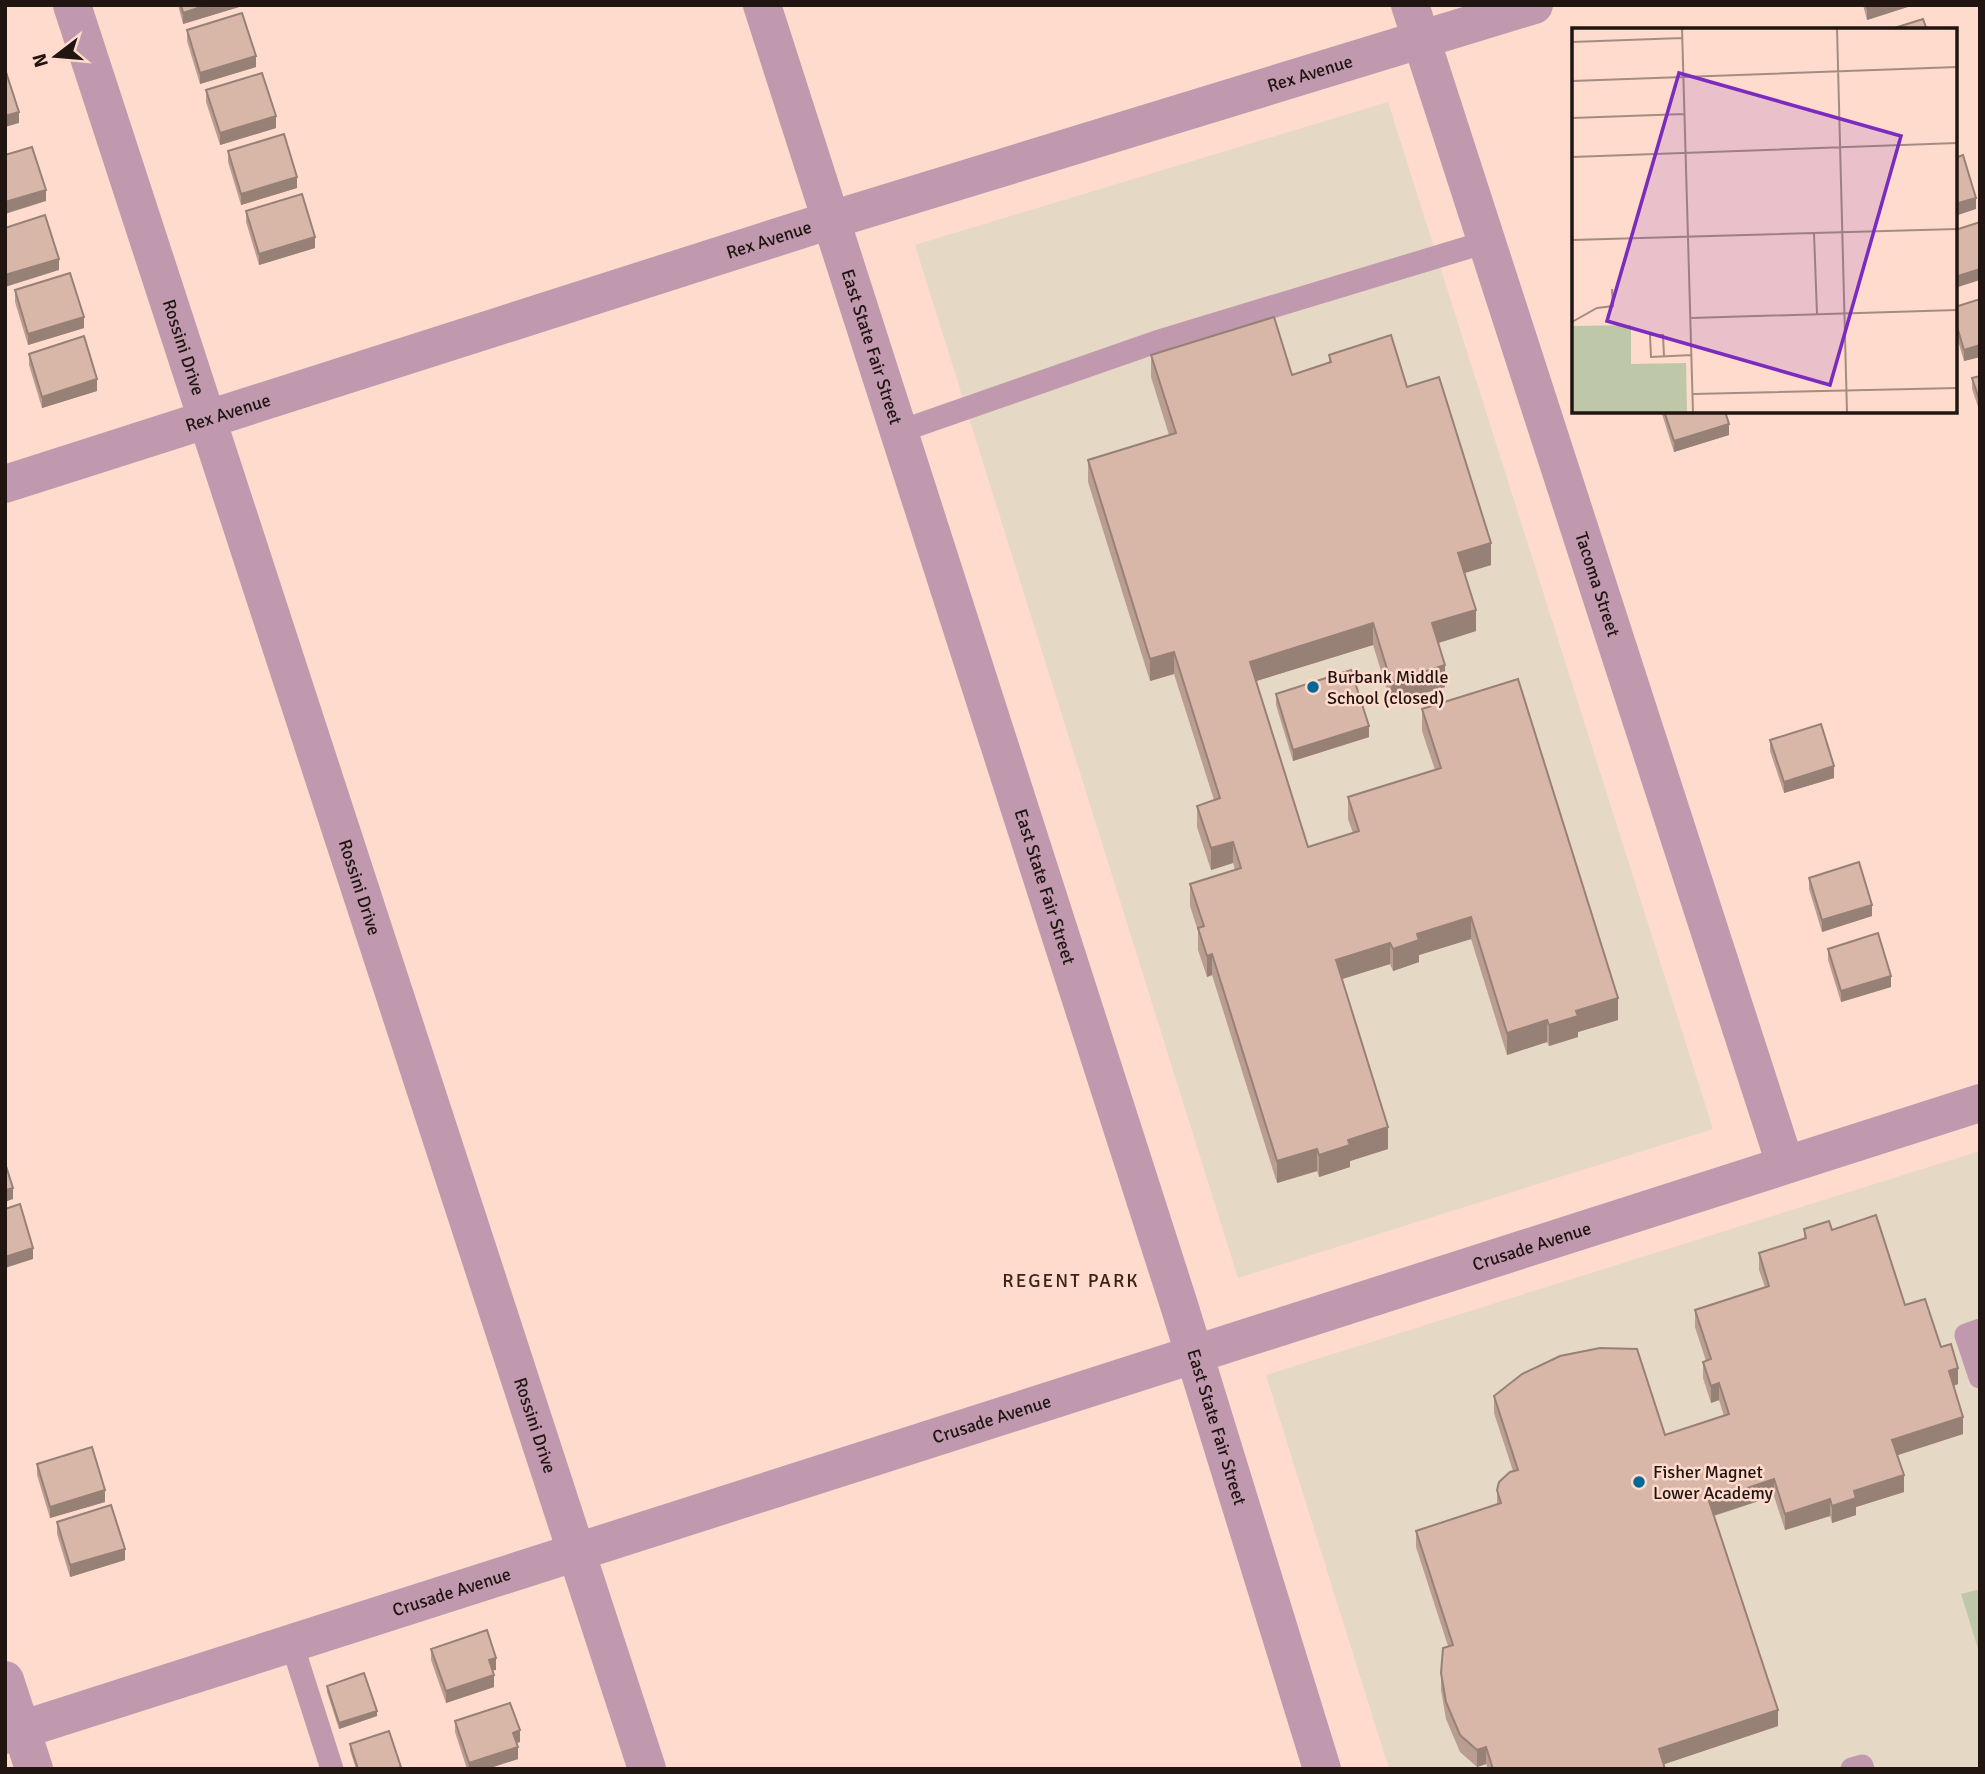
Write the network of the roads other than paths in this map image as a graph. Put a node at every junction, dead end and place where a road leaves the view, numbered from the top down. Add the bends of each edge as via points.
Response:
1 (72, 5) edge
2 (762, 5) edge
3 (1534, 5) edge
4 (1415, 23) edge
5 (831, 220) junction
6 (1486, 242) junction
7 (206, 421) junction
8 (898, 432) junction
9 (5, 484) edge
10 (1980, 1103) edge
11 (1785, 1164) junction
12 (1980, 1330) edge
13 (1194, 1354) junction
14 (1980, 1377) edge
15 (577, 1553) junction
16 (292, 1644) junction
17 (5, 1680) edge
18 (13, 1733) edge
19 (34, 1769) edge
20 (332, 1769) edge
21 (647, 1769) edge
22 (1322, 1769) edge
23 (1852, 1769) edge
24 (1863, 1769) edge

1 - 7 street, Rossini Drive
2 - 5 street, East State Fair Street
3 - 4 street, Rex Avenue
4 - 5 street, Rex Avenue
4 - 6 street, Tacoma Street
5 - 7 street, Rex Avenue
5 - 8 street, East State Fair Street
6 - 8 lane via 1156,342
6 - 11 street, Tacoma Street
7 - 9 street, Rex Avenue
7 - 15 street, Rossini Drive
8 - 13 street, East State Fair Street
10 - 11 street, Crusade Avenue
11 - 13 street, Crusade Avenue
12 - 14 lane via 1966,1335
13 - 15 street, Crusade Avenue
13 - 22 street, East State Fair Street
15 - 16 street, Crusade Avenue
15 - 21 street, Rossini Drive
16 - 18 street, Crusade Avenue
16 - 20 lane
17 - 18 street
18 - 19 street
23 - 24 lane

